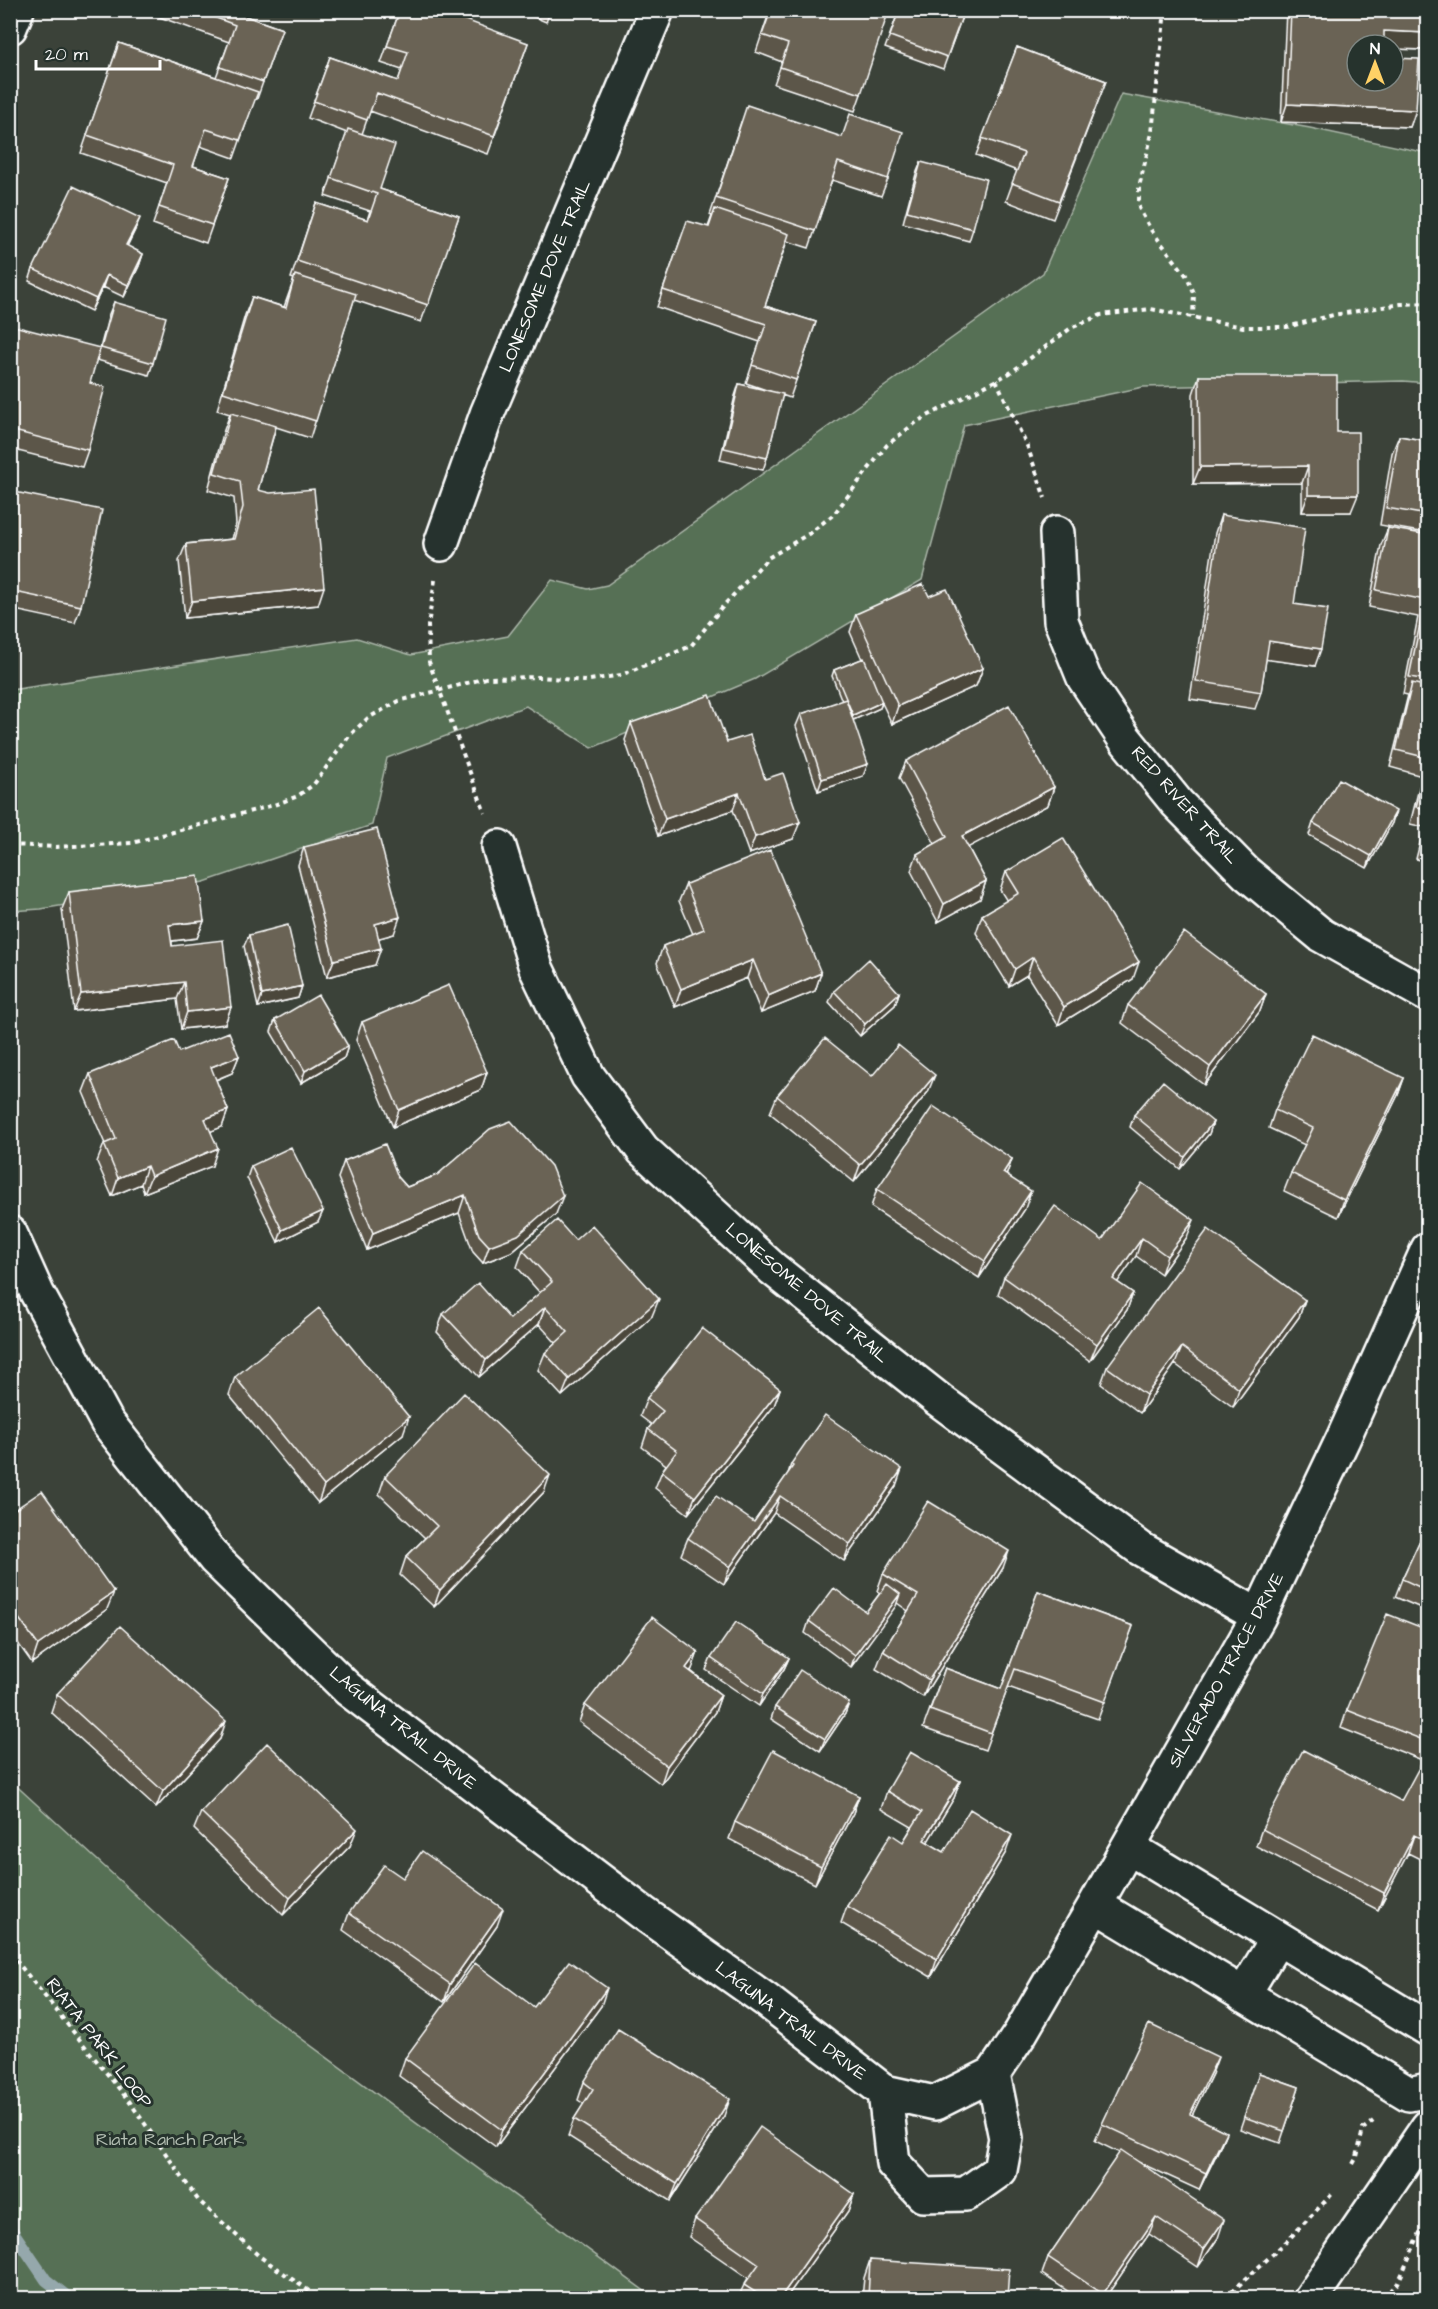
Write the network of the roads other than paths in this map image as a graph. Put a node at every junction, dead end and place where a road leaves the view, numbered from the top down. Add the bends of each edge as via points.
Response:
1 (18, 10) edge
2 (657, 10) edge
3 (10, 27) edge
4 (1057, 533) road end
5 (441, 544) road end
6 (499, 848) road end
7 (1428, 995) edge
8 (10, 1233) edge
9 (1428, 1250) edge
10 (1259, 1616) junction
11 (1128, 1847) junction
12 (1095, 1905) junction
13 (1277, 1939) junction
14 (1244, 1995) junction
15 (1428, 2029) edge
16 (993, 2074) junction
17 (885, 2092) junction
18 (1418, 2092) edge
19 (935, 2103) joint
20 (1428, 2127) edge
21 (1311, 2298) edge

1 - 3 street
2 - 5 street, LONESOME DOVE TRAIL via 487,414
4 - 7 street, RED RIVER TRAIL via 1061,621 1084,678 1125,739 1177,802 1246,873 1321,935
6 - 10 street, LONESOME DOVE TRAIL via 536,968 588,1076 643,1150 773,1269 939,1400 1141,1549
8 - 17 street, LAGUNA TRAIL DRIVE via 37,1293 107,1422 223,1567 348,1689
9 - 10 street, SILVERADO TRACE DRIVE
10 - 11 street, SILVERADO TRACE DRIVE
11 - 12 street, SILVERADO TRACE DRIVE
11 - 13 street
12 - 14 street
12 - 16 street, SILVERADO TRACE DRIVE
13 - 14 street
13 - 15 street
14 - 18 street
16 - 17 street, LAGUNA TRAIL DRIVE via 1006,2138 1000,2170 966,2194 923,2195 893,2163
16 - 19 street, SILVERADO TRACE DRIVE
17 - 19 street, LAGUNA TRAIL DRIVE
20 - 21 street

